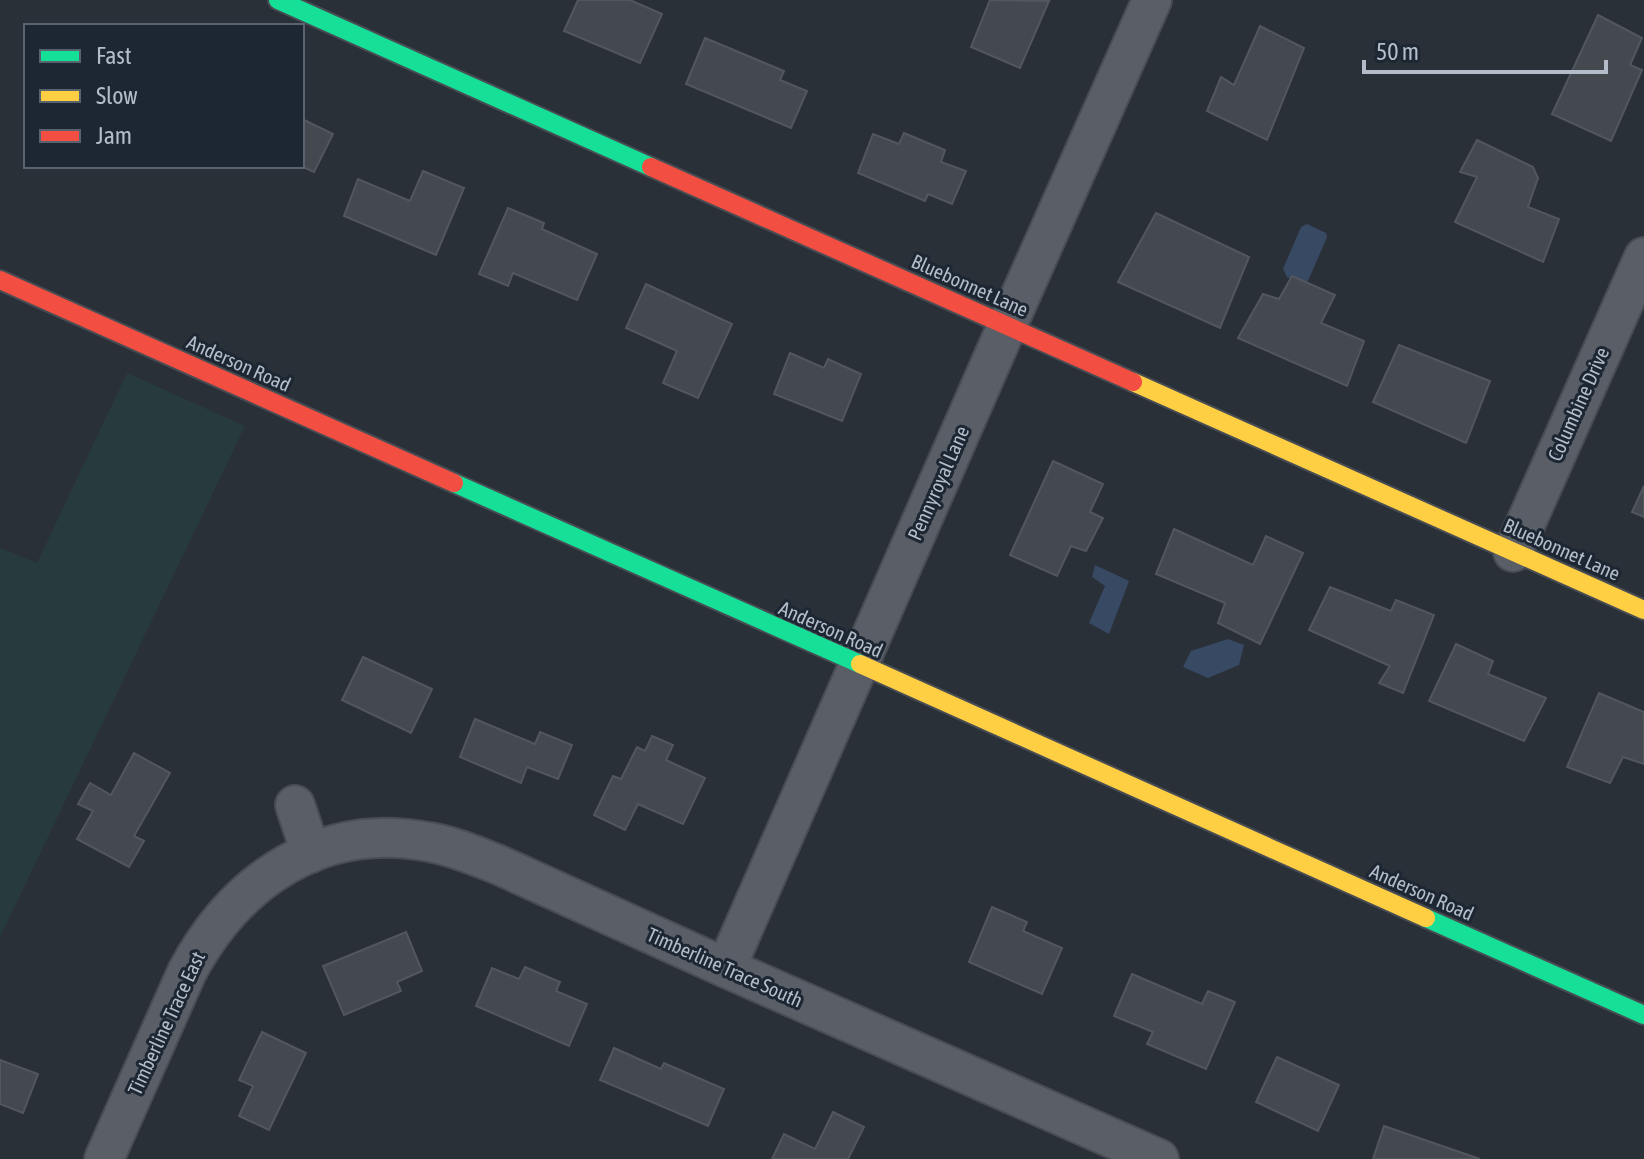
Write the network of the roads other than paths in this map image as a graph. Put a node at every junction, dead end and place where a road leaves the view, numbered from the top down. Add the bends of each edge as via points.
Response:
1 (278, 0) edge
2 (1152, 0) edge
3 (1644, 257) edge
4 (0, 280) edge
5 (1007, 326) junction
6 (1513, 552) junction
7 (1644, 610) edge
8 (858, 665) junction
9 (295, 805) dead end
10 (296, 860) junction
11 (726, 968) junction
12 (1644, 1015) edge
13 (104, 1159) edge
14 (1159, 1159) edge

1 - 5 street, Bluebonnet Lane
2 - 5 street, Pennyroyal Lane
3 - 6 street, Columbine Drive
4 - 8 street, Anderson Road
5 - 6 street, Bluebonnet Lane
5 - 8 street, Pennyroyal Lane
6 - 7 street, Bluebonnet Lane
8 - 11 street, Pennyroyal Lane
8 - 12 street, Anderson Road
9 - 10 street
10 - 11 street, Timberline Trace South via 371,838 462,850
10 - 13 street, Timberline Trace East via 251,888 198,952
11 - 14 street, Timberline Trace South

